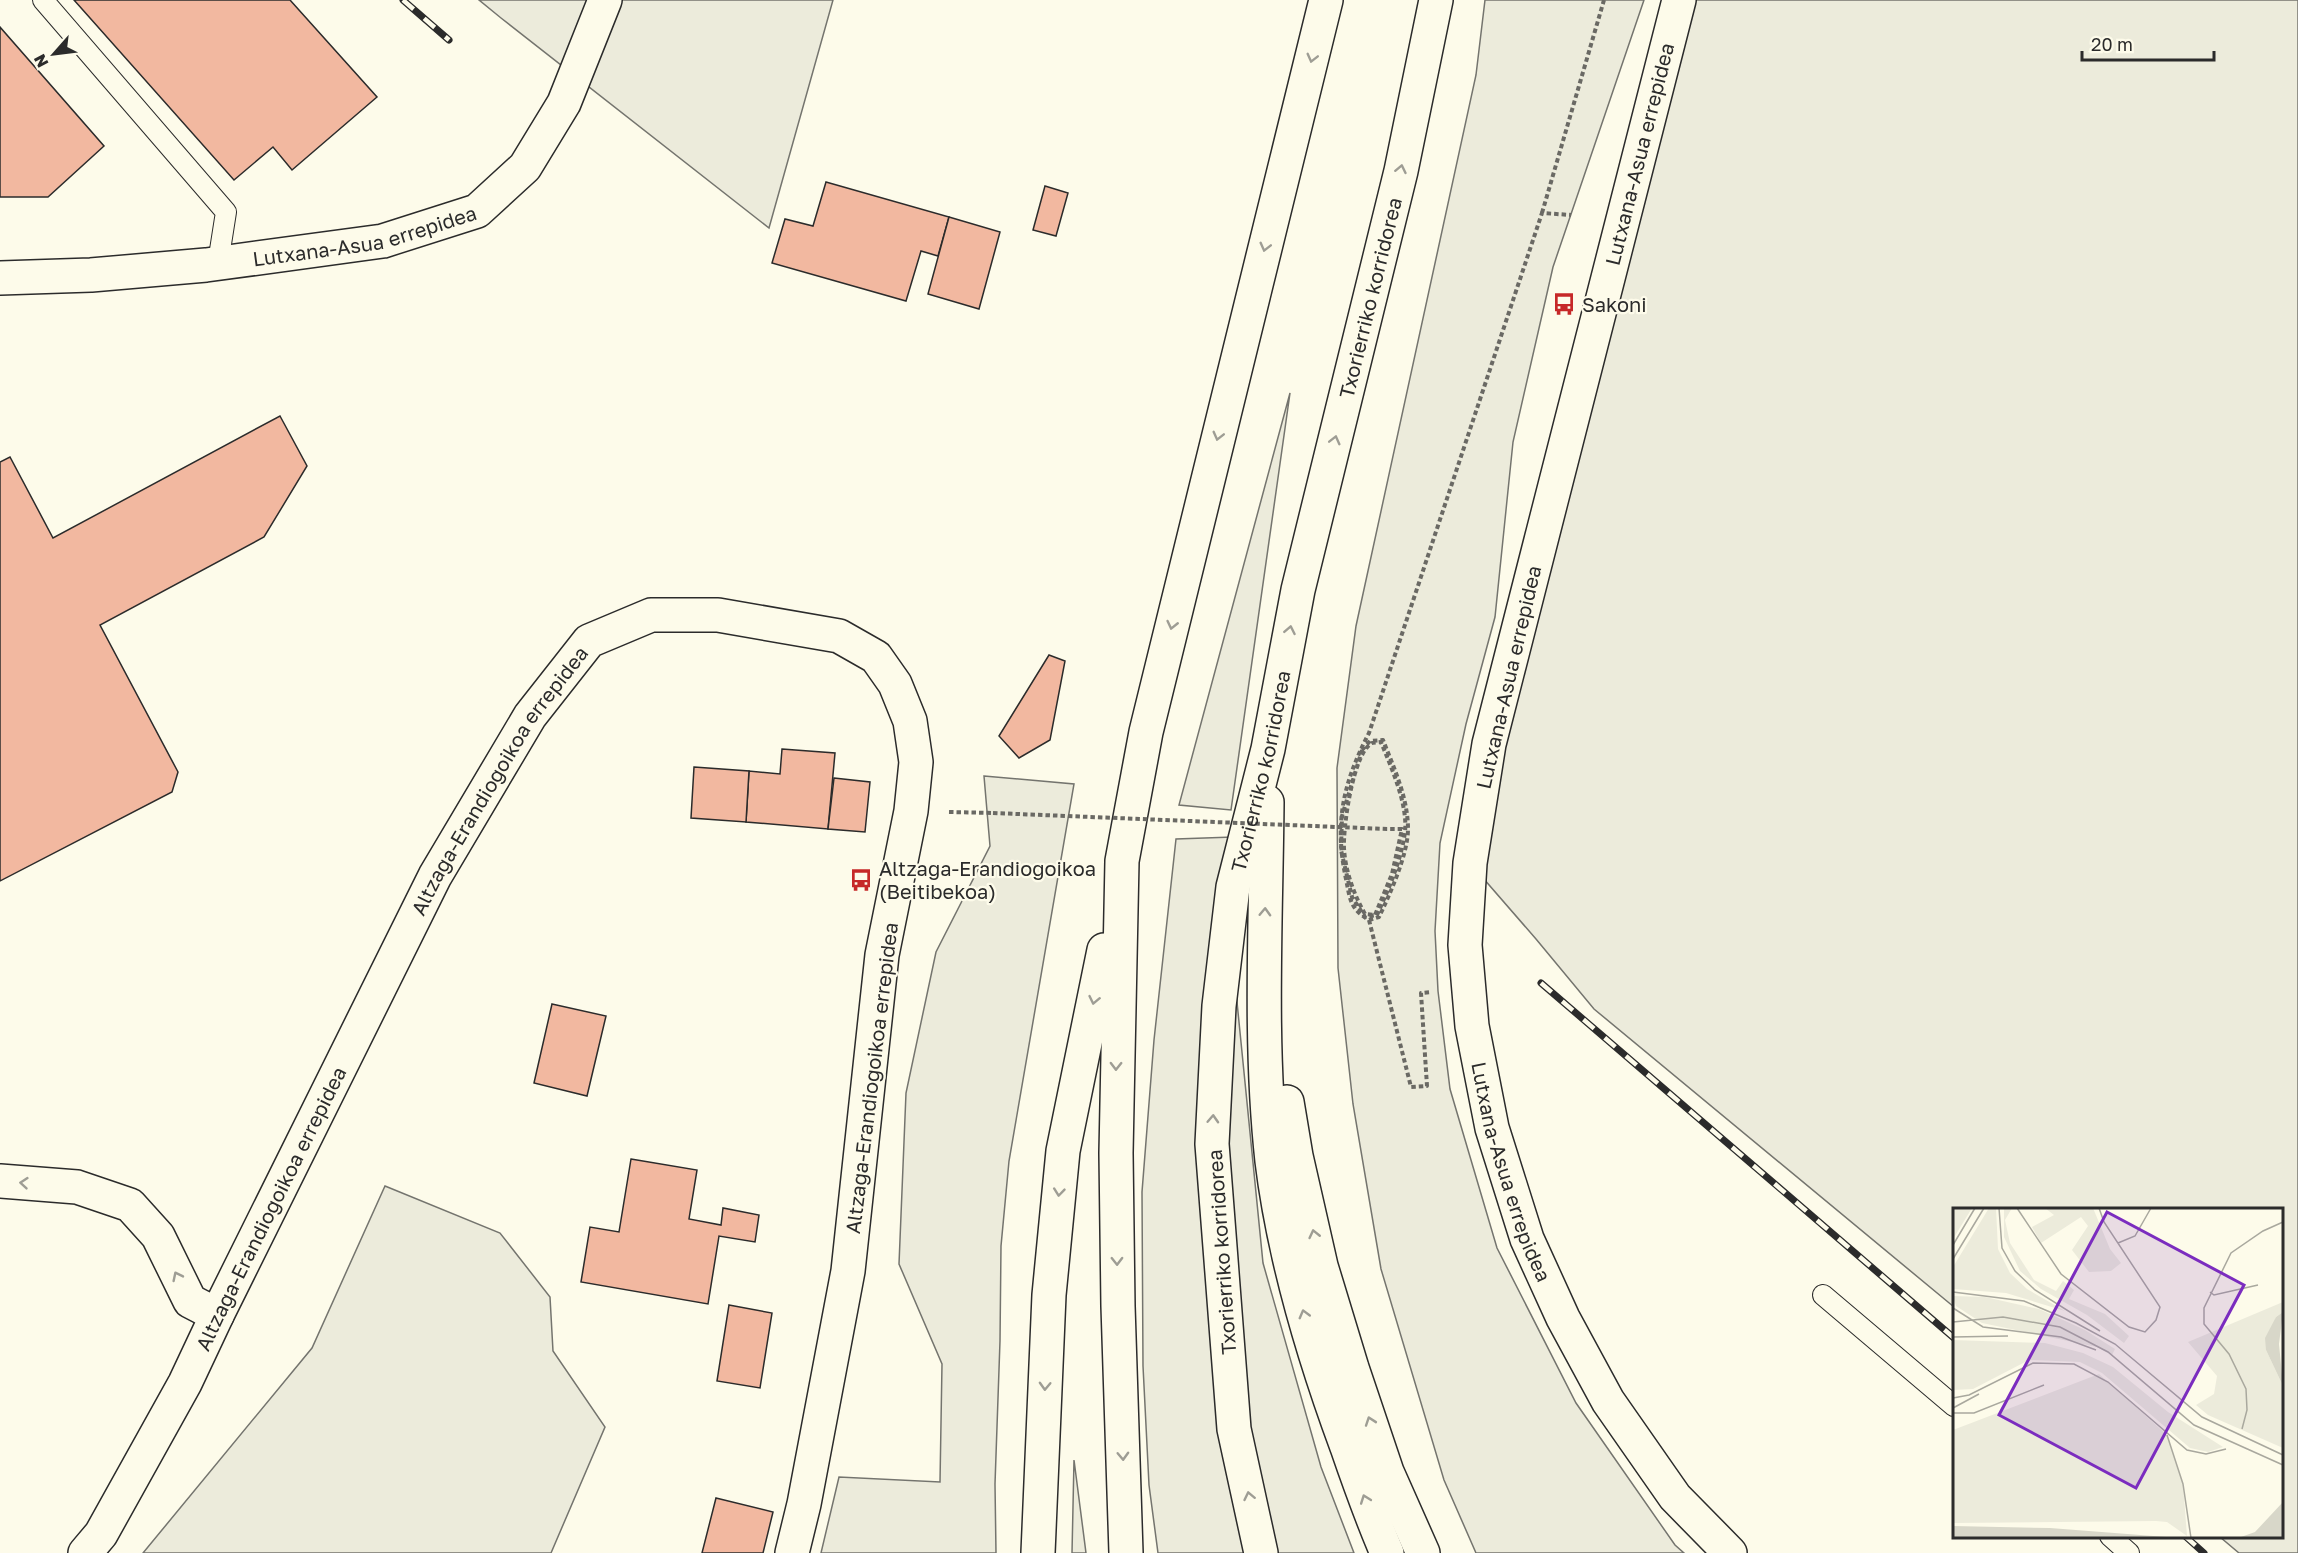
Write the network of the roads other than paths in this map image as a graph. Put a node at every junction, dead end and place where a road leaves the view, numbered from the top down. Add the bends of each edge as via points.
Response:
1 (43, 0) edge
2 (605, 0) edge
3 (1326, 0) edge
4 (1436, 0) edge
5 (1678, 0) edge
6 (218, 263) junction
7 (0, 278) edge
8 (1268, 749) junction
9 (1122, 861) junction
10 (1264, 956) junction
11 (0, 1181) edge
12 (1823, 1295) dead end
13 (217, 1316) junction
14 (1953, 1405) edge
15 (2112, 1538) edge
16 (85, 1553) edge
17 (792, 1553) edge
18 (1038, 1553) edge
19 (1126, 1553) edge
20 (1261, 1553) edge
21 (1387, 1553) edge
22 (1423, 1553) edge
23 (1730, 1553) edge
24 (2129, 1553) edge

1 - 6 lane via 226,212
2 - 6 main road, Lutxana-Asua errepidea via 564,103 525,167 477,211 383,241
3 -> 9 main road via 1154,697
8 -> 4 main road, Txorierriko korridorea via 1298,590 1401,171
5 - 23 main road, Lutxana-Asua errepidea via 1489,744 1470,863 1465,945 1472,1026 1492,1128 1527,1239 1563,1318 1608,1401 1675,1497
6 - 7 main road, Lutxana-Asua errepidea via 91,275
10 -> 8 main road
20 -> 8 main road, Txorierriko korridorea via 1234,1429 1212,1144 1219,1006 1233,886
9 -> 18 main road via 1063,1151 1049,1294
9 -> 19 main road via 1116,1153
21 -> 10 main road via 1320,1373 1290,1260 1272,1162
22 -> 10 main road via 1387,1472 1321,1266 1296,1156
13 -> 11 main road via 190,1301 158,1236 130,1205 77,1187
12 - 14 lane
13 - 16 main road, Altzaga-Erandiogoikoa errepidea via 185,1383 101,1534
13 - 17 main road, Altzaga-Erandiogoikoa errepidea via 435,876 530,716 589,641 651,615 718,615 839,636 876,657 895,684 910,721 916,762 911,812 882,955 848,1271
15 - 24 lane

